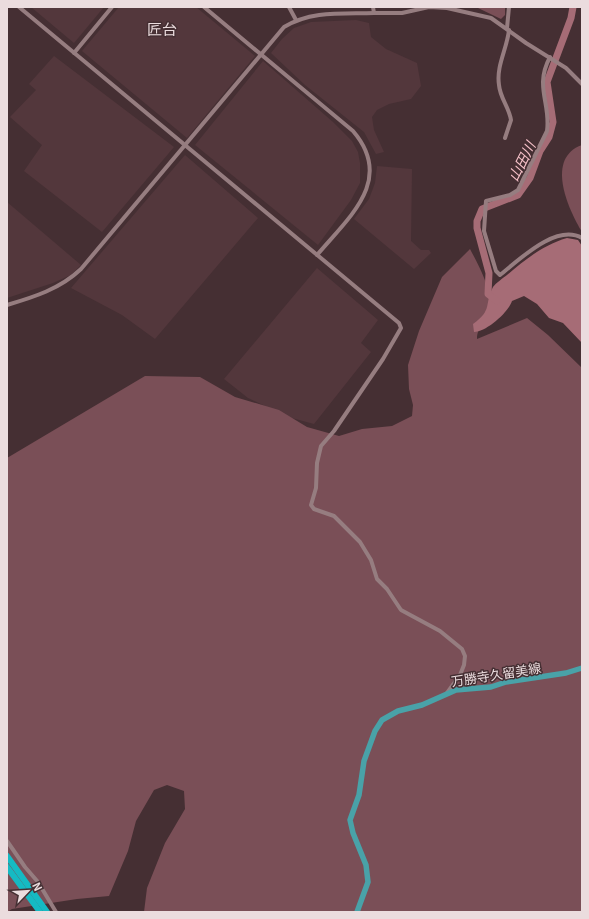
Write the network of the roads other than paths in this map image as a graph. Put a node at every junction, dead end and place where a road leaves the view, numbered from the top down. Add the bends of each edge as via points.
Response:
1 (19, 7) edge
2 (112, 7) edge
3 (204, 7) edge
4 (289, 7) edge
5 (373, 7) edge
6 (509, 7) edge
7 (374, 13) junction
8 (296, 20) junction
9 (508, 29) junction
10 (74, 53) junction
11 (261, 54) junction
12 (550, 57) junction
13 (582, 84) edge
14 (505, 138) dead end
15 (185, 145) junction
16 (582, 238) edge
17 (317, 255) junction
18 (7, 305) edge
19 (582, 668) edge
20 (447, 693) junction
21 (7, 840) edge
22 (7, 856) edge
23 (7, 867) edge
24 (40, 912) edge
25 (48, 912) edge
26 (56, 912) edge
27 (357, 912) edge

1 - 10 street
2 - 10 street
3 - 11 street
4 - 8 street
5 - 7 street
6 - 9 street
7 - 8 street via 314,15
7 - 9 street via 402,13 429,7 447,8 491,18
8 - 11 street via 284,28
9 - 12 street via 526,44
9 - 14 street via 508,43 499,67 498,83 500,96 511,120
10 - 15 street
11 - 15 street
11 - 17 street via 353,131 364,144 370,160 370,181 364,197
12 - 13 street
12 - 16 street via 542,83 548,120 547,131 518,190 510,196 486,201 484,231 496,271 500,275 552,238 566,233
15 - 17 street
15 - 18 street via 73,277 42,294
17 - 20 street via 398,323 400,328 383,359 321,446 316,488 311,505 314,510 334,516 360,542 377,579 388,589 401,610 440,631 462,648 465,656 464,665
19 - 20 main road, 万勝寺久留美線 via 566,674
20 - 27 main road, 万勝寺久留美線 via 422,705 406,708 386,717 375,731 364,761 359,795 350,820 368,878
21 - 26 street
22 - 25 highway
23 - 24 highway

